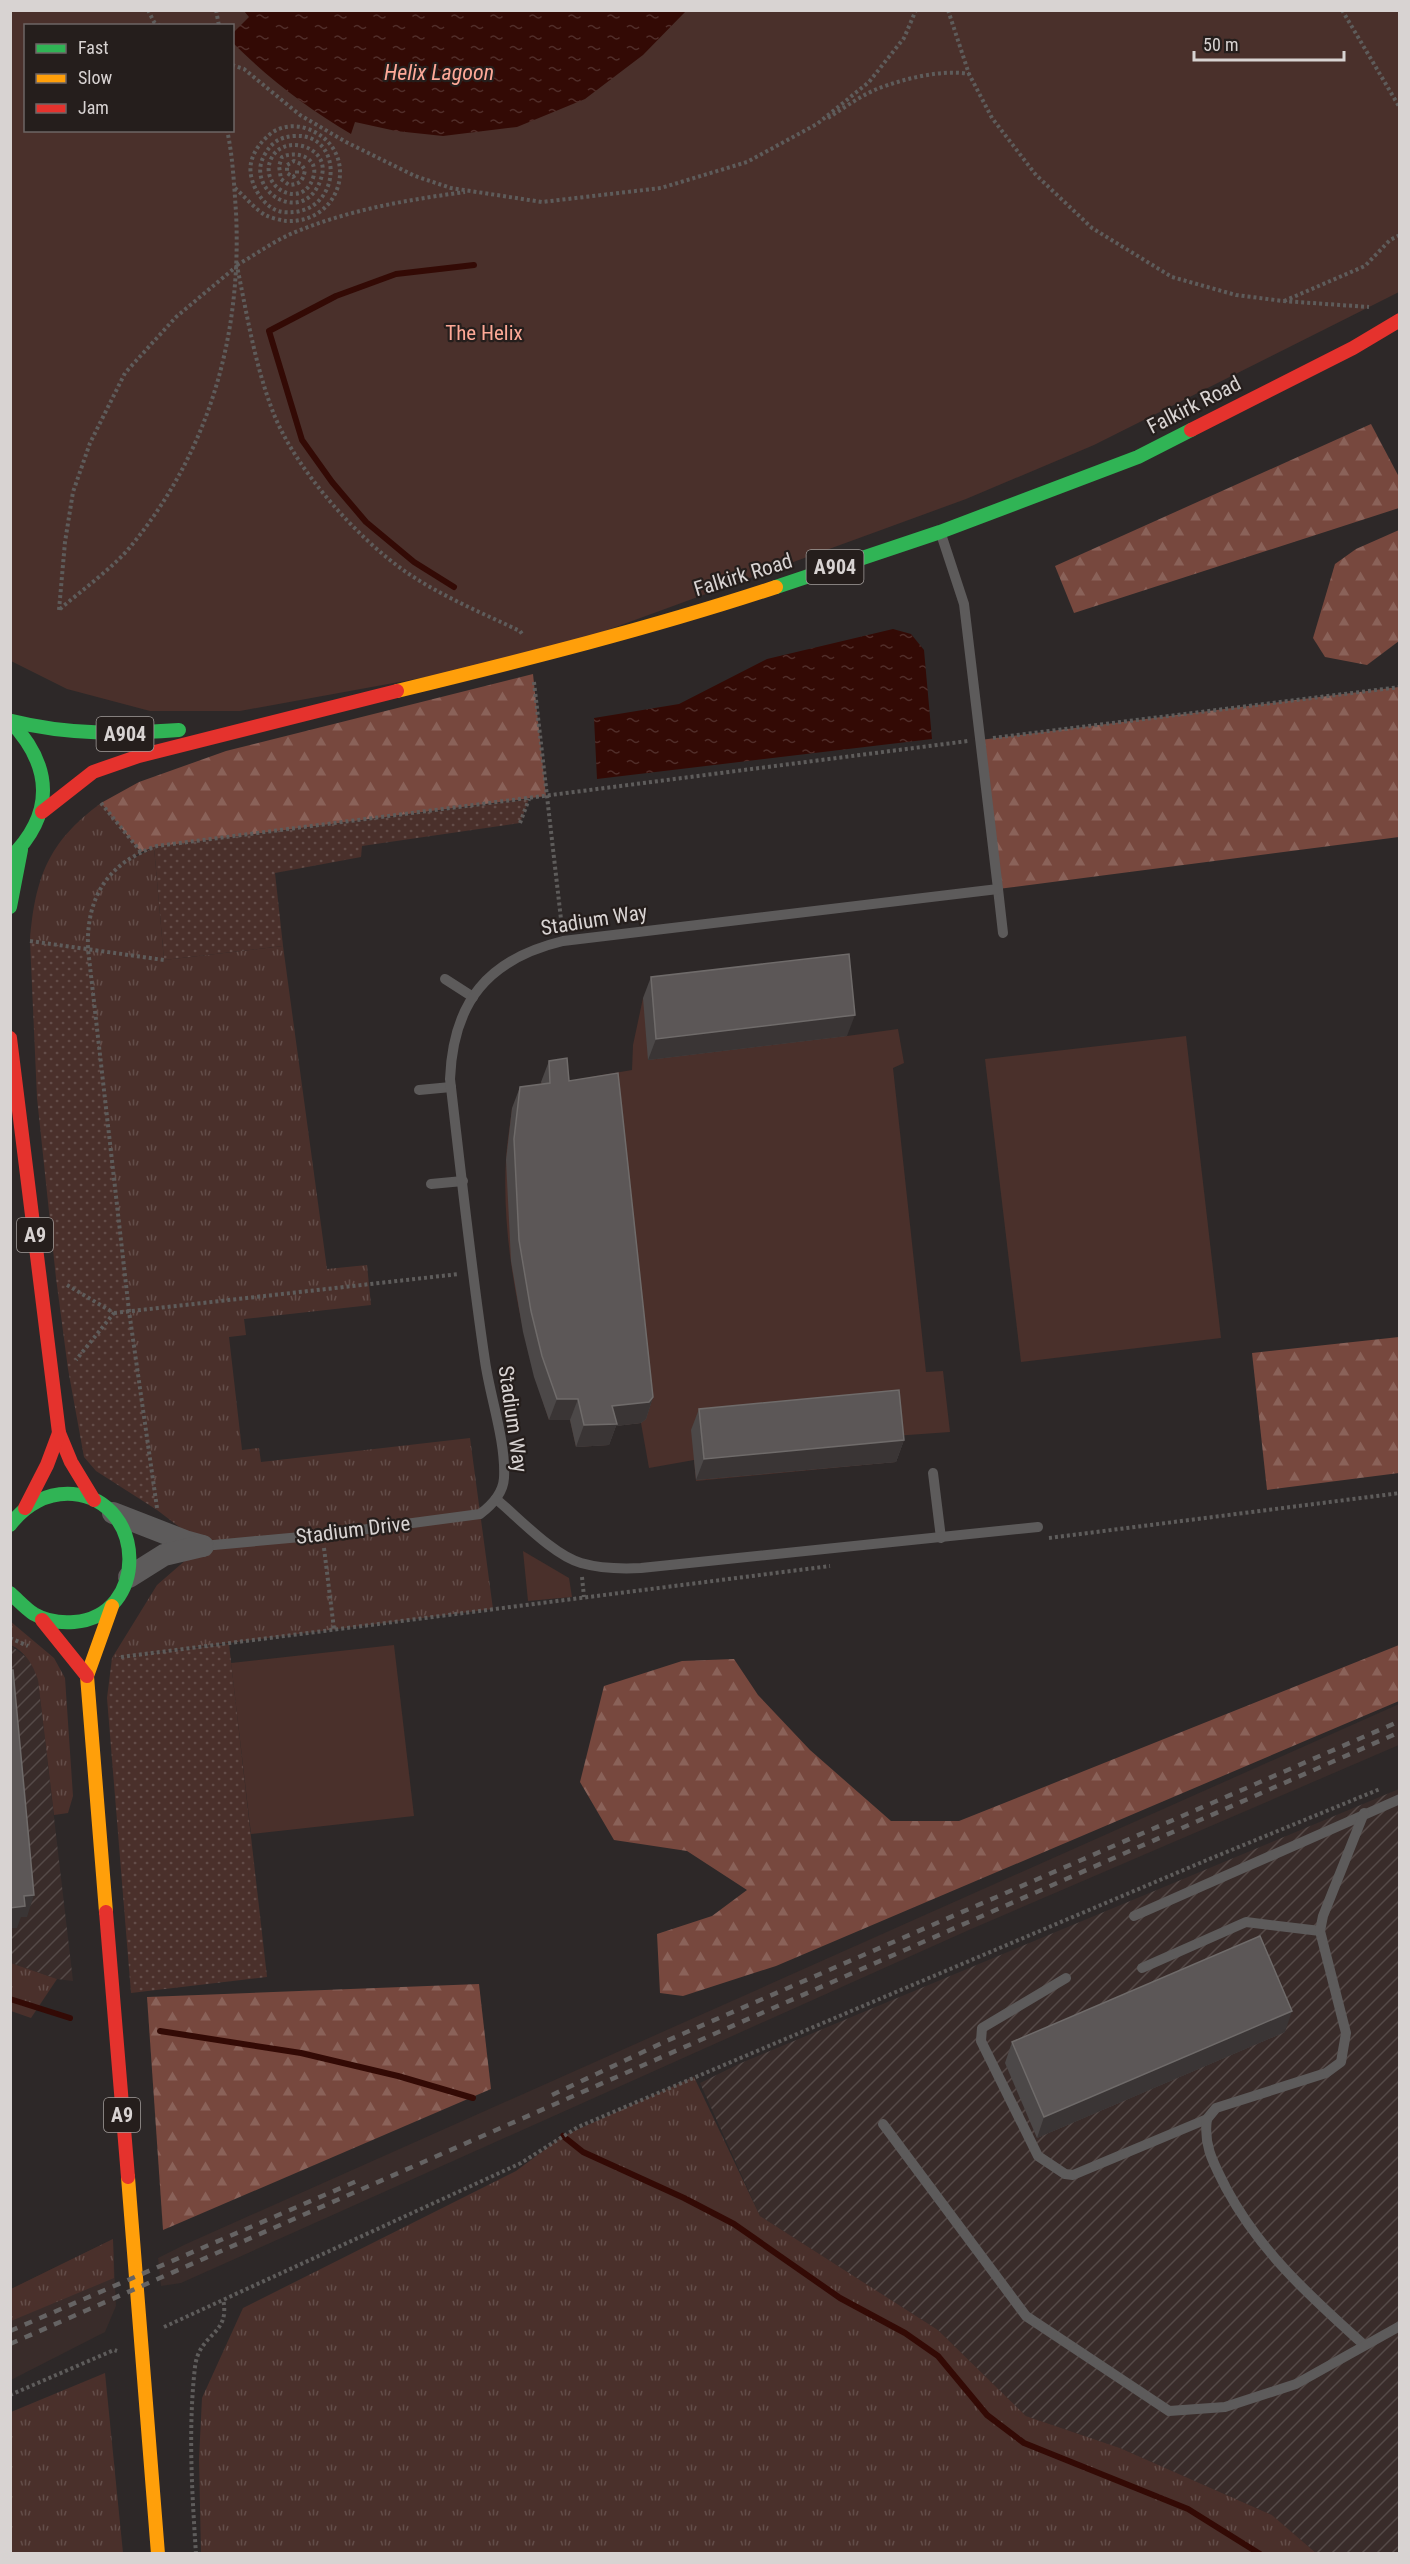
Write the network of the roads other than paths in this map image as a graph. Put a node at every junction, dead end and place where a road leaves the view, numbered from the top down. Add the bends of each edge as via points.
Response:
1 (1400, 320) edge
2 (940, 532) junction
3 (11, 721) edge
4 (239, 729) junction
5 (42, 812) junction
6 (16, 854) edge
7 (998, 889) junction
8 (10, 907) edge
9 (1003, 933) dead end
10 (445, 980) dead end
11 (473, 997) junction
12 (10, 1038) edge
13 (451, 1087) junction
14 (418, 1090) dead end
15 (463, 1181) junction
16 (431, 1184) dead end
17 (59, 1433) junction
18 (933, 1473) dead end
19 (496, 1499) junction
20 (94, 1500) junction
21 (24, 1508) junction
22 (113, 1513) junction
23 (10, 1524) edge
24 (1038, 1527) dead end
25 (941, 1538) junction
26 (203, 1545) junction
27 (129, 1577) junction
28 (14, 1601) edge
29 (112, 1606) junction
30 (42, 1620) junction
31 (87, 1676) junction
32 (1400, 1799) edge
33 (1364, 1813) junction
34 (1134, 1916) dead end
35 (1320, 1932) junction
36 (1142, 1968) dead end
37 (1066, 1978) dead end
38 (1207, 2119) junction
39 (884, 2124) dead end
40 (1400, 2326) edge
41 (1364, 2345) junction
42 (158, 2553) edge

1 - 2 main road, Falkirk Road / A904 via 1138,458
2 - 4 main road, Falkirk Road / A904 via 731,602 531,657
2 - 7 lane via 964,604
3 - 4 main road, Falkirk Road / A904 via 44,730 89,734
3 - 5 main road via 29,740 40,762 45,787
4 - 5 main road, Falkirk Road / A904 via 93,772
5 - 6 main road via 34,832
6 - 8 main road
7 - 9 lane
7 - 11 lane, Stadium Way via 563,940 501,965
10 - 11 lane
11 - 13 lane, Stadium Way via 456,1039
12 - 17 main road, A9
13 - 14 lane
13 - 15 lane, Stadium Way
15 - 16 lane
15 - 19 lane, Stadium Way via 485,1365 497,1415 504,1478
17 - 20 main road, A9
17 - 21 main road, A9
18 - 25 lane
19 - 25 lane via 560,1552 580,1563 611,1569
19 - 26 lane, Stadium Drive via 480,1514 323,1535
20 - 21 main road via 77,1494 58,1494 40,1498
20 - 22 main road
21 - 23 main road
22 - 26 street, Stadium Drive
22 - 27 main road via 129,1542
24 - 25 lane
26 - 27 street, Stadium Drive via 164,1555
27 - 29 main road
28 - 30 main road
29 - 30 main road via 79,1623
29 - 31 main road, A9
30 - 31 main road
31 - 42 main road, A9
32 - 33 lane
33 - 34 lane
33 - 35 lane
35 - 36 lane via 1246,1922
35 - 38 lane via 1346,2032 1341,2062 1326,2073 1216,2108
37 - 38 lane via 982,2028 980,2034 1038,2156 1073,2175
38 - 41 lane via 1204,2135 1208,2153 1243,2220 1306,2293
39 - 41 lane via 1026,2316 1169,2411 1225,2407 1296,2384
40 - 41 lane

